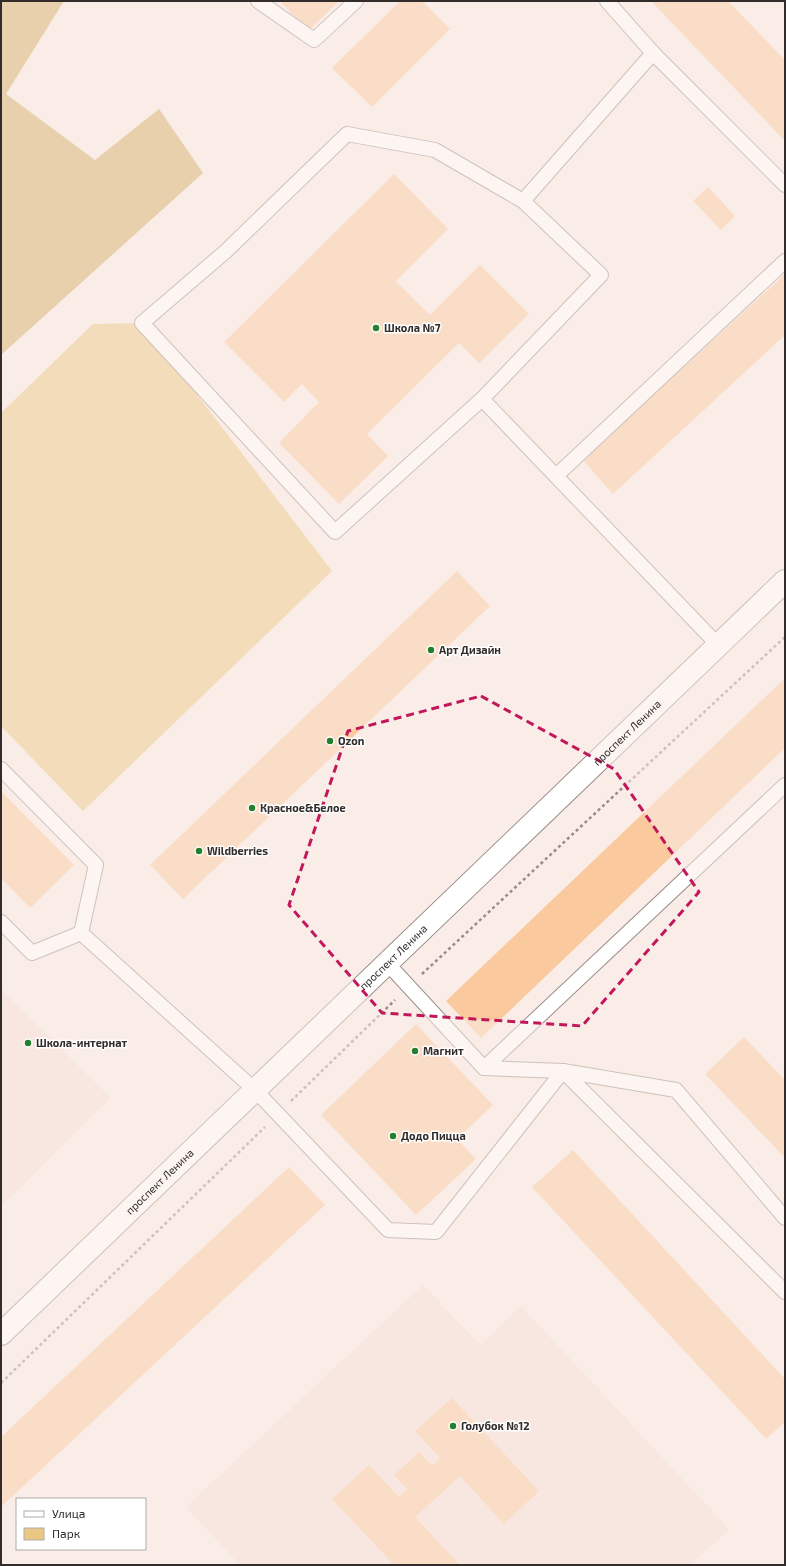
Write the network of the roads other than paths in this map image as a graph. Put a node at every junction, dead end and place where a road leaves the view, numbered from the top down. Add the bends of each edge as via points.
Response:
1 (258, 1) edge
2 (356, 1) edge
3 (607, 1) edge
4 (654, 53) junction
5 (785, 185) edge
6 (523, 201) junction
7 (785, 261) edge
8 (482, 399) junction
9 (557, 475) junction
10 (785, 580) edge
11 (718, 645) junction
12 (1, 769) edge
13 (785, 785) edge
14 (1, 922) edge
15 (81, 933) junction
16 (387, 963) junction
17 (484, 1068) junction
18 (563, 1071) junction
19 (255, 1090) junction
20 (785, 1218) edge
21 (785, 1292) edge
22 (1, 1334) edge

1 - 2 lane via 314,40
3 - 4 lane
4 - 5 lane
4 - 6 lane
6 - 8 lane via 601,274
6 - 8 lane via 434,150 347,134 225,252 142,323 335,532
7 - 9 lane
8 - 9 lane
9 - 11 lane
10 - 11 street, проспект Ленина
11 - 16 street, проспект Ленина
12 - 15 lane via 96,865
13 - 17 lane
14 - 15 lane via 32,953
15 - 19 lane
16 - 17 lane
16 - 19 street, проспект Ленина
17 - 18 lane
18 - 19 lane via 436,1232 388,1230
18 - 20 lane via 676,1090
18 - 21 lane
19 - 22 street, проспект Ленина

